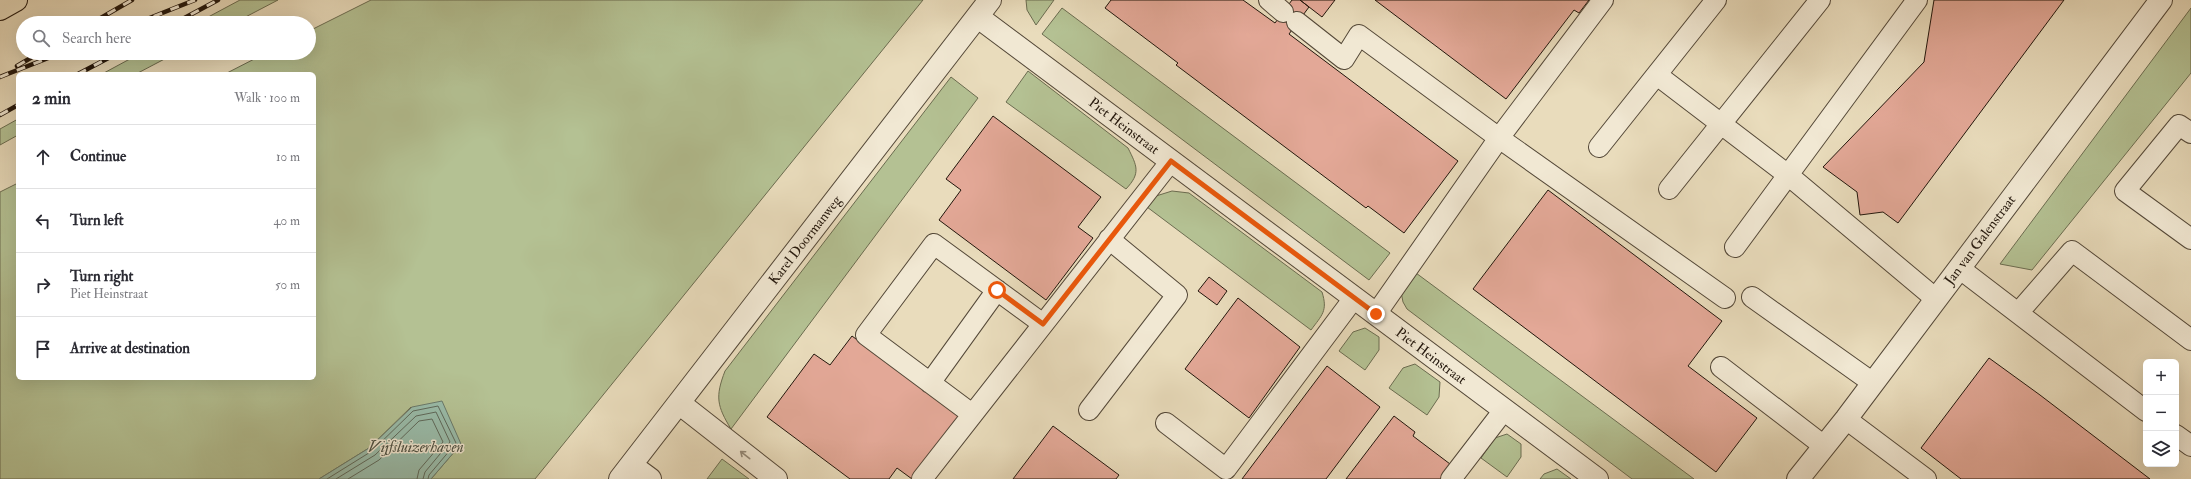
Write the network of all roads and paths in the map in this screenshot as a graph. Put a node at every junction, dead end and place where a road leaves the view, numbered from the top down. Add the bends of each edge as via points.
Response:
1 (16, 0) edge
2 (1603, 0) edge
3 (1716, 0) edge
4 (1820, 0) edge
5 (1917, 0) edge
6 (2161, 0) edge
7 (984, 8) edge
8 (0, 9) edge
9 (1283, 11) edge
10 (1658, 75) junction
11 (1722, 124) junction
12 (2191, 133) edge
13 (1500, 138) junction
14 (1599, 147) dead end
15 (1171, 161) junction
16 (1788, 175) junction
17 (1669, 189) dead end
18 (1109, 239) junction
19 (2191, 240) edge
20 (1735, 247) dead end
21 (1959, 268) junction
22 (997, 290) junction
23 (1752, 296) dead end
24 (1354, 298) junction
25 (1726, 298) dead end
26 (1936, 299) junction
27 (2018, 313) junction
28 (1376, 314) junction
29 (1043, 324) junction
30 (2191, 340) edge
31 (1721, 367) dead end
32 (930, 383) junction
33 (1873, 383) junction
34 (679, 403) junction
35 (2143, 409) edge
36 (1089, 410) dead end
37 (1504, 410) junction
38 (972, 414) junction
39 (1846, 419) junction
40 (1166, 423) dead end
41 (2179, 436) edge
42 (1824, 446) junction
43 (2191, 446) edge
44 (625, 472) edge
45 (650, 479) edge
46 (776, 479) edge
47 (922, 479) edge
48 (1451, 479) edge
49 (1597, 479) edge
50 (1798, 479) edge
51 (1926, 479) edge

1 - 8 highway
2 - 13 lane
3 - 10 lane
4 - 11 lane
5 - 16 lane
6 - 21 street, Jan van Galenstraat
7 - 15 street, Piet Heinstraat
7 - 34 street, Karel Doormanweg
9 - 13 lane via 1344,59 1360,35
10 - 11 lane
10 - 14 lane
11 - 16 lane
11 - 17 lane
12 - 19 lane via 2179,125 2125,191
13 - 25 lane
13 - 28 lane
15 - 18 lane
15 - 24 street, Piet Heinstraat
16 - 20 lane
16 - 26 lane
18 - 29 lane
18 - 36 lane via 1177,295
21 - 26 street, Jan van Galenstraat
21 - 27 lane
22 - 29 lane
22 - 32 lane
22 - 32 lane via 934,244 866,336
23 - 33 lane
24 - 28 street, Piet Heinstraat
24 - 40 lane via 1226,469
26 - 33 street, Jan van Galenstraat
27 - 30 lane via 2072,251
27 - 35 lane
28 - 37 street, Piet Heinstraat
29 - 38 lane
31 - 42 lane
32 - 38 lane
33 - 39 street, Jan van Galenstraat
34 - 44 street, Karel Doormanweg
46 -> 34 street
37 - 48 lane
37 - 49 street, Piet Heinstraat
38 - 47 lane
39 - 42 street, Jan van Galenstraat
39 - 51 lane
41 - 43 lane
42 - 50 street, Jan van Galenstraat
44 - 45 street

